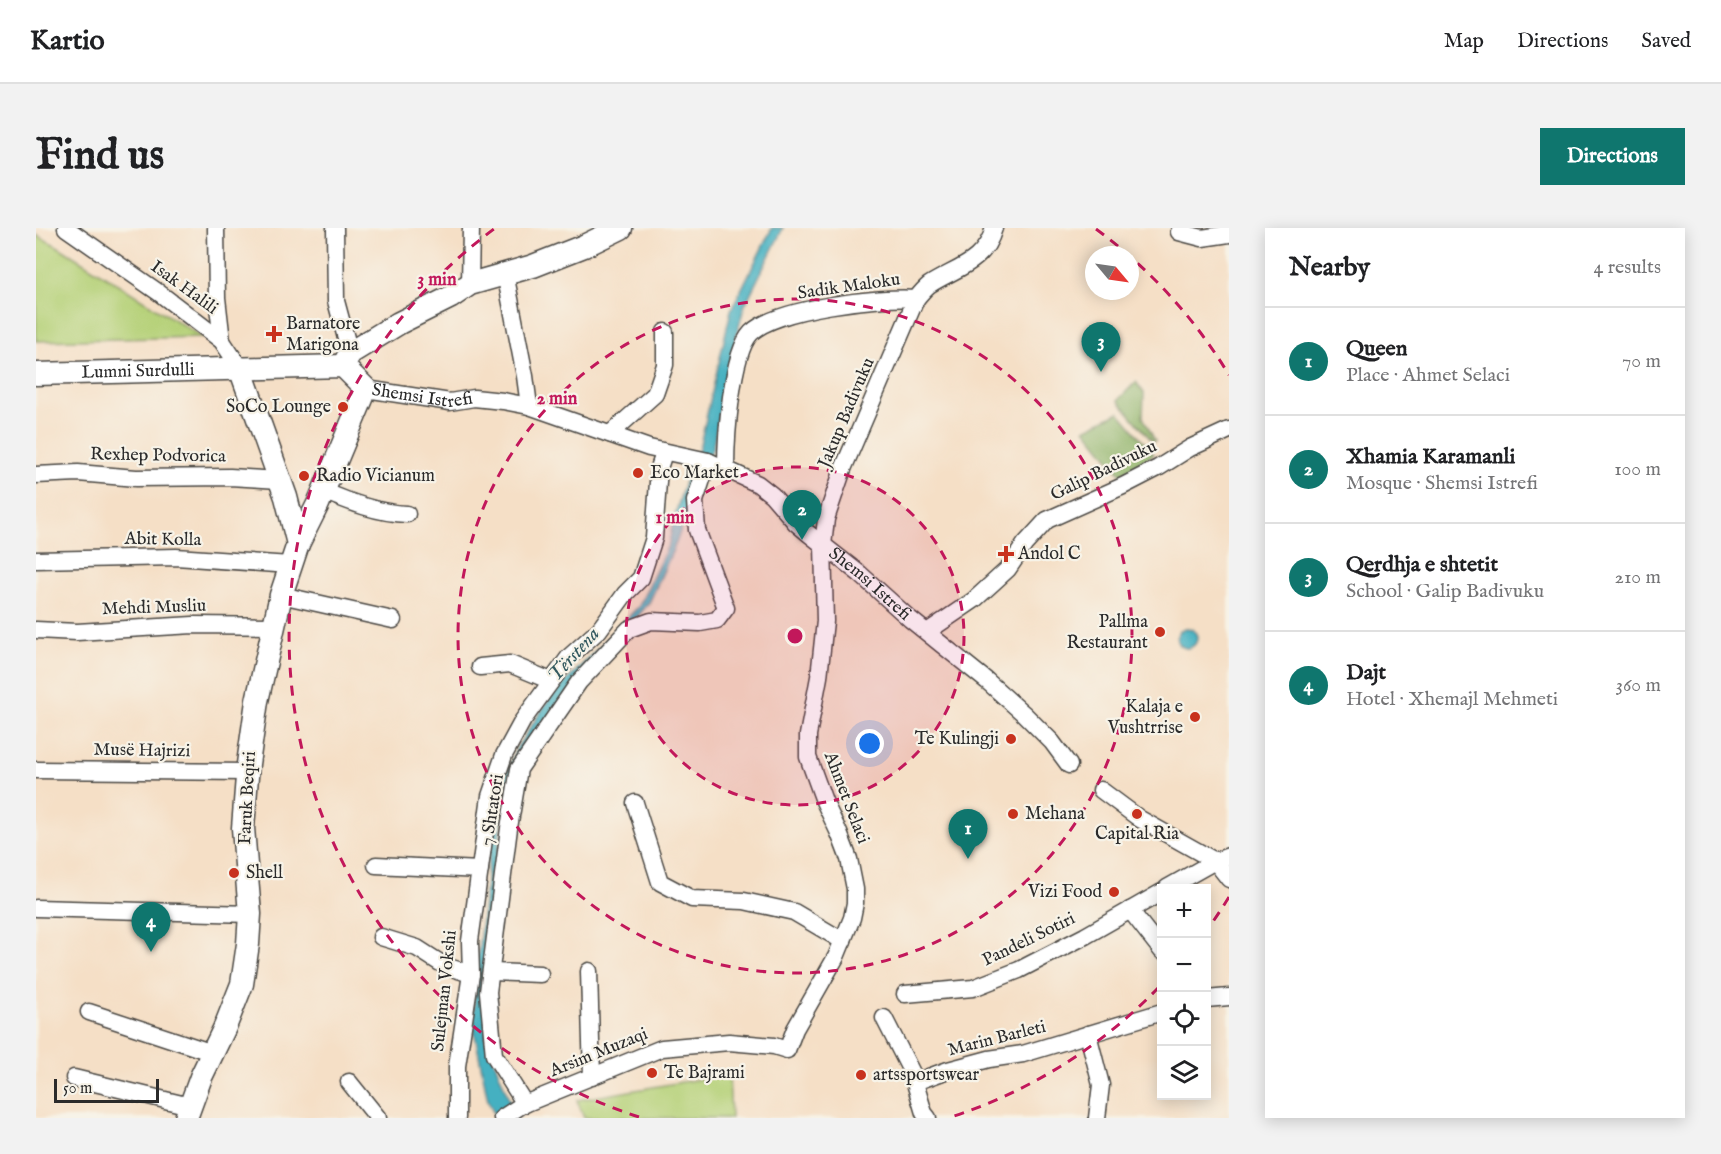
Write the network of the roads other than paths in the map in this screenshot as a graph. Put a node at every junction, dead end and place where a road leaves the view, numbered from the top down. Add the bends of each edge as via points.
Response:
1 (66, 228) edge
2 (216, 228) edge
3 (335, 228) edge
4 (471, 228) edge
5 (994, 228) edge
6 (620, 229) edge
7 (1179, 232) dead end
8 (1229, 234) edge
9 (505, 273) junction
10 (470, 284) junction
11 (916, 299) junction
12 (665, 332) dead end
13 (222, 341) junction
14 (347, 360) junction
15 (240, 368) junction
16 (36, 374) edge
17 (366, 389) junction
18 (529, 406) junction
19 (1229, 430) edge
20 (610, 434) junction
21 (664, 453) junction
22 (708, 461) junction
23 (726, 468) junction
24 (36, 475) edge
25 (283, 489) junction
26 (321, 498) junction
27 (407, 514) dead end
28 (823, 545) junction
29 (294, 554) junction
30 (36, 560) edge
31 (281, 596) junction
32 (393, 620) dead end
33 (274, 626) junction
34 (36, 630) edge
35 (927, 632) junction
36 (480, 667) dead end
37 (551, 681) junction
38 (1069, 765) dead end
39 (36, 770) edge
40 (247, 772) junction
41 (1101, 790) dead end
42 (635, 803) dead end
43 (1222, 859) edge
44 (376, 865) dead end
45 (480, 870) junction
46 (1229, 879) edge
47 (1175, 884) edge
48 (1157, 894) edge
49 (36, 908) edge
50 (1130, 910) junction
51 (250, 914) junction
52 (381, 937) dead end
53 (843, 941) junction
54 (1157, 946) edge
55 (589, 971) dead end
56 (492, 972) junction
57 (471, 974) junction
58 (540, 974) dead end
59 (904, 994) dead end
60 (1229, 997) edge
61 (1211, 999) edge
62 (88, 1012) dead end
63 (1157, 1013) edge
64 (884, 1018) dead end
65 (1088, 1034) junction
66 (787, 1050) joint
67 (213, 1053) junction
68 (591, 1077) junction
69 (74, 1078) dead end
70 (349, 1082) dead end
71 (915, 1082) junction
72 (524, 1109) edge
73 (188, 1112) edge
74 (378, 1118) edge
75 (457, 1118) edge
76 (502, 1118) edge
77 (928, 1118) edge
78 (1097, 1118) edge

1 - 13 street, Isak Halili
2 - 13 street
3 - 14 street via 336,301
4 - 10 street
5 - 11 street via 984,250 971,262 928,286
6 - 9 street via 533,266
7 - 8 street via 1202,238
9 - 10 street
9 - 18 street
10 - 14 street via 399,323
11 - 23 street, Sadik Maloku via 896,297 812,308 770,321 751,333 742,348 734,383 726,431
11 - 28 street, Jakup Badivuku via 843,469 826,519
12 - 20 street via 665,365 655,394
13 - 15 street, Isak Halili
14 - 15 street
14 - 17 street, Shemsi Istrefi
15 - 16 street, Lumni Surdulli
15 - 25 street
17 - 18 street, Shemsi Istrefi via 450,402 474,398
17 - 26 street, Faruk Beqiri
18 - 20 street, Shemsi Istrefi
19 - 35 street, Galip Badivuku via 1123,486 1047,520 1008,569 974,600
20 - 21 street, Shemsi Istrefi
21 - 22 street, Shemsi Istrefi
21 - 37 street, Sulejman Vokshi via 659,468 654,538 641,578
22 - 23 street, Shemsi Istrefi
22 - 56 street, 7 Shtatori via 695,501 697,530 726,608 717,620 651,621 628,629 579,682 519,769
23 - 28 street, Shemsi Istrefi via 772,495 796,523
24 - 25 street, Rexhep Podvorica via 230,477
25 - 26 street via 298,504 309,507
25 - 29 street
26 - 27 street
26 - 29 street, Faruk Beqiri
28 - 35 street, Shemsi Istrefi
28 - 53 street, Ahmet Selaci via 825,621 808,757 849,860 855,889 852,918
29 - 30 street, Abit Kolla
29 - 31 street, Faruk Beqiri
31 - 32 street
31 - 33 street, Faruk Beqiri
33 - 34 street, Mehdi Musliu
33 - 40 street, Faruk Beqiri via 257,701
35 - 38 street, Shemsi Istrefi via 1024,714
36 - 37 street via 510,664
37 - 45 street, Sulejman Vokshi via 504,755 490,796
39 - 40 street, Musë Hajrizi
40 - 51 street, Faruk Beqiri via 243,828
41 - 43 street via 1140,819
42 - 53 street via 660,882 692,899 744,901 794,912
43 - 46 street
43 - 47 street
44 - 45 street
45 - 57 street, Sulejman Vokshi via 470,941
48 - 50 street, Pandeli Sotiri
49 - 51 street
50 - 54 street
50 - 59 street, Pandeli Sotiri via 1019,970 973,988
51 - 67 street, Faruk Beqiri via 242,984
52 - 57 street via 417,948 446,966
53 - 66 street, Ahmet Selaci
55 - 68 street
56 - 58 street
56 - 72 street, 7 Shtatori via 488,992 494,1055
57 - 75 street, Sulejman Vokshi via 457,1066
60 - 61 street
62 - 67 street
63 - 65 street, Marin Barleti
64 - 71 street
65 - 71 street, Marin Barleti
65 - 78 street via 1101,1085
66 - 68 street, Arsim Muzaqi via 729,1042 662,1048
67 - 73 street, Faruk Beqiri
68 - 72 street, Arsim Muzaqi
69 - 73 street
70 - 74 street
71 - 77 street
72 - 76 street, Arsim Muzaqi

